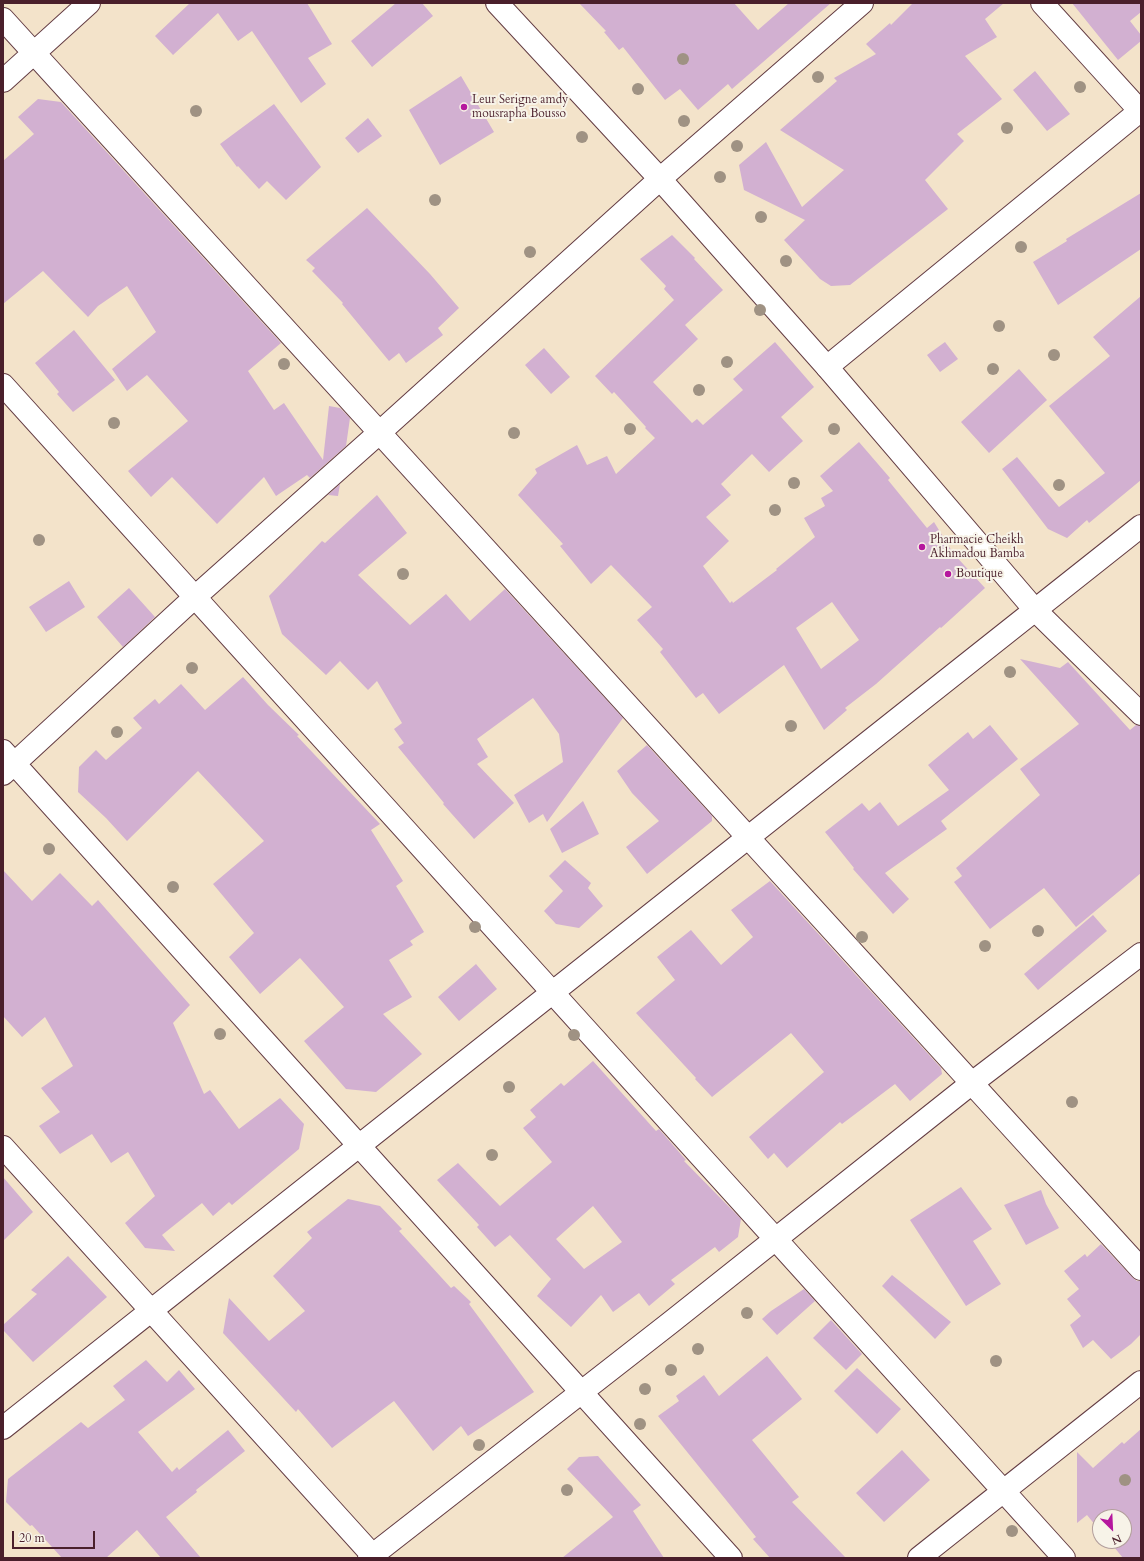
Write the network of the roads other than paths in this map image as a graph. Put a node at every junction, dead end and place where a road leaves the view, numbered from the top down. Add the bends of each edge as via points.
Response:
1 (89, 3) edge
2 (497, 3) edge
3 (862, 3) edge
4 (1042, 3) edge
5 (3, 19) edge
6 (34, 53) junction
7 (3, 81) edge
8 (1141, 111) edge
9 (660, 179) junction
10 (827, 367) junction
11 (3, 384) edge
12 (379, 433) junction
13 (1141, 526) edge
14 (195, 597) junction
15 (1036, 610) junction
16 (1141, 714) edge
17 (7, 763) edge
18 (748, 838) junction
19 (1141, 954) edge
20 (552, 992) junction
21 (972, 1083) junction
22 (359, 1145) junction
23 (3, 1147) edge
24 (776, 1239) junction
25 (1141, 1269) edge
26 (151, 1310) junction
27 (1141, 1382) edge
28 (580, 1391) junction
29 (3, 1428) edge
30 (1004, 1491) junction
31 (372, 1557) edge
32 (731, 1558) edge
33 (919, 1558) edge
34 (1064, 1558) edge

1 - 6 street
2 - 9 street
3 - 9 street
4 - 8 street
5 - 6 street
6 - 7 street
6 - 12 street
8 - 10 street
9 - 10 street
9 - 12 street
10 - 15 street
11 - 14 street
12 - 14 street
12 - 18 street
13 - 15 street
14 - 17 street
14 - 20 street
15 - 16 street
15 - 18 street
17 - 22 street
18 - 20 street
18 - 21 street
19 - 21 street
20 - 22 street
20 - 24 street
21 - 24 street
21 - 25 street
22 - 26 street
22 - 28 street
23 - 26 street
24 - 28 street
24 - 30 street
26 - 29 street
26 - 31 street
27 - 30 street
28 - 31 street
28 - 32 street
30 - 33 street
30 - 34 street

